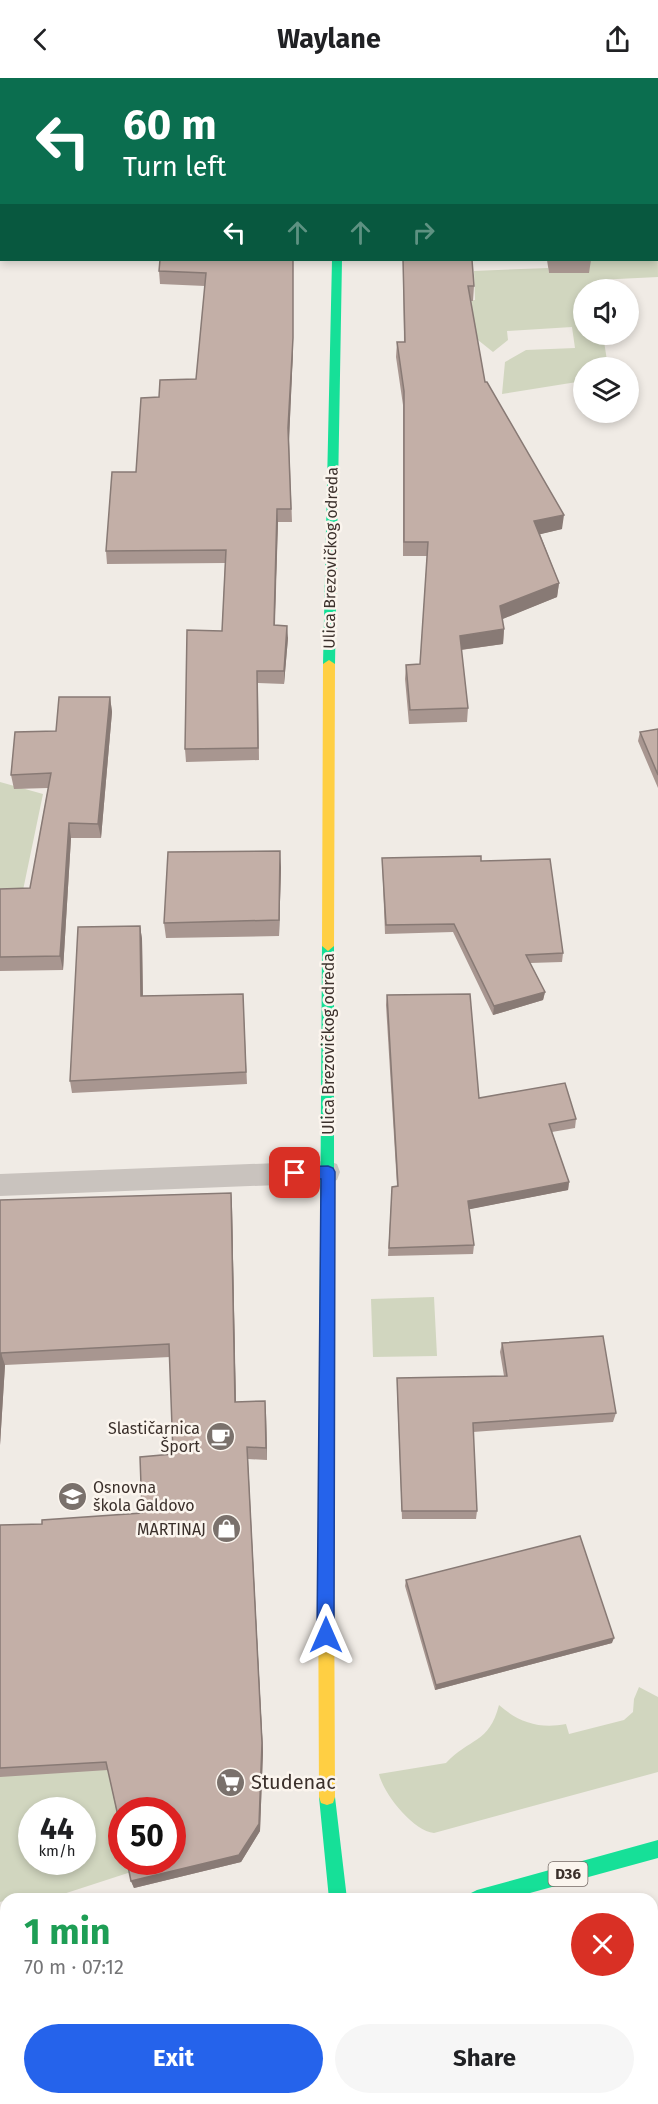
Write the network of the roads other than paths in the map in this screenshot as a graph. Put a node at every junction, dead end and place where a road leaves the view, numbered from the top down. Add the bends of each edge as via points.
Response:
1 (337, 261) edge
2 (328, 1172) junction
3 (0, 1185) edge
4 (658, 1849) edge
5 (337, 1893) edge
6 (499, 1893) edge

1 - 2 main road, Ulica Brezovičkog odreda via 329,567
2 - 3 lane
2 - 5 main road, Ulica Brezovičkog odreda via 326,1780
4 - 6 main road, D36

